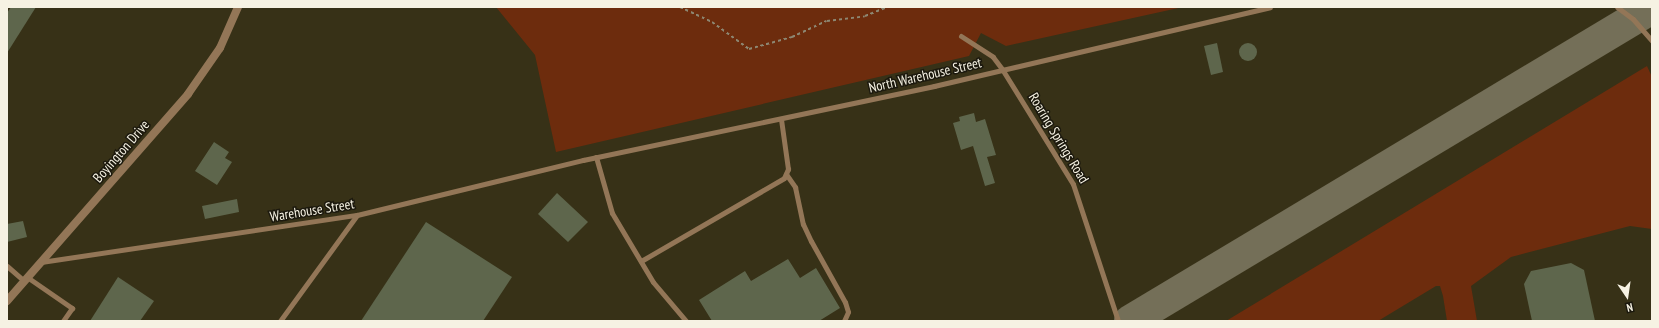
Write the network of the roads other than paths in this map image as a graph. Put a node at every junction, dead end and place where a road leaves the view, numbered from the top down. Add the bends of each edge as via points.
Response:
1 (238, 7) edge
2 (1270, 7) edge
3 (1617, 7) edge
4 (960, 36) dead end
5 (1652, 41) edge
6 (1002, 69) junction
7 (782, 119) junction
8 (596, 157) junction
9 (583, 160) joint
10 (786, 174) junction
11 (357, 215) junction
12 (641, 261) junction
13 (40, 263) junction
14 (7, 266) edge
15 (26, 279) junction
16 (7, 301) edge
17 (63, 321) edge
18 (280, 321) edge
19 (686, 321) edge
20 (844, 321) edge
21 (1118, 321) edge

1 - 13 street, Boyington Drive via 220,48 188,94
2 - 6 lane, North Warehouse Street
3 - 5 lane via 1633,19
4 - 6 lane, Roaring Springs Road via 993,57
6 - 7 lane, North Warehouse Street
6 - 21 lane, Roaring Springs Road via 1074,184
7 - 8 lane, North Warehouse Street
7 - 10 lane via 788,169
8 - 9 lane, North Warehouse Street
8 - 12 lane via 612,213
9 - 11 lane, Warehouse Street
10 - 12 lane via 784,178
10 - 20 lane via 795,187 808,235 845,302 848,312
11 - 13 lane, Warehouse Street
11 - 18 lane
12 - 19 lane via 666,301
13 - 15 street, Boyington Drive
14 - 15 lane
15 - 16 street, Boyington Drive
15 - 17 lane via 72,308

